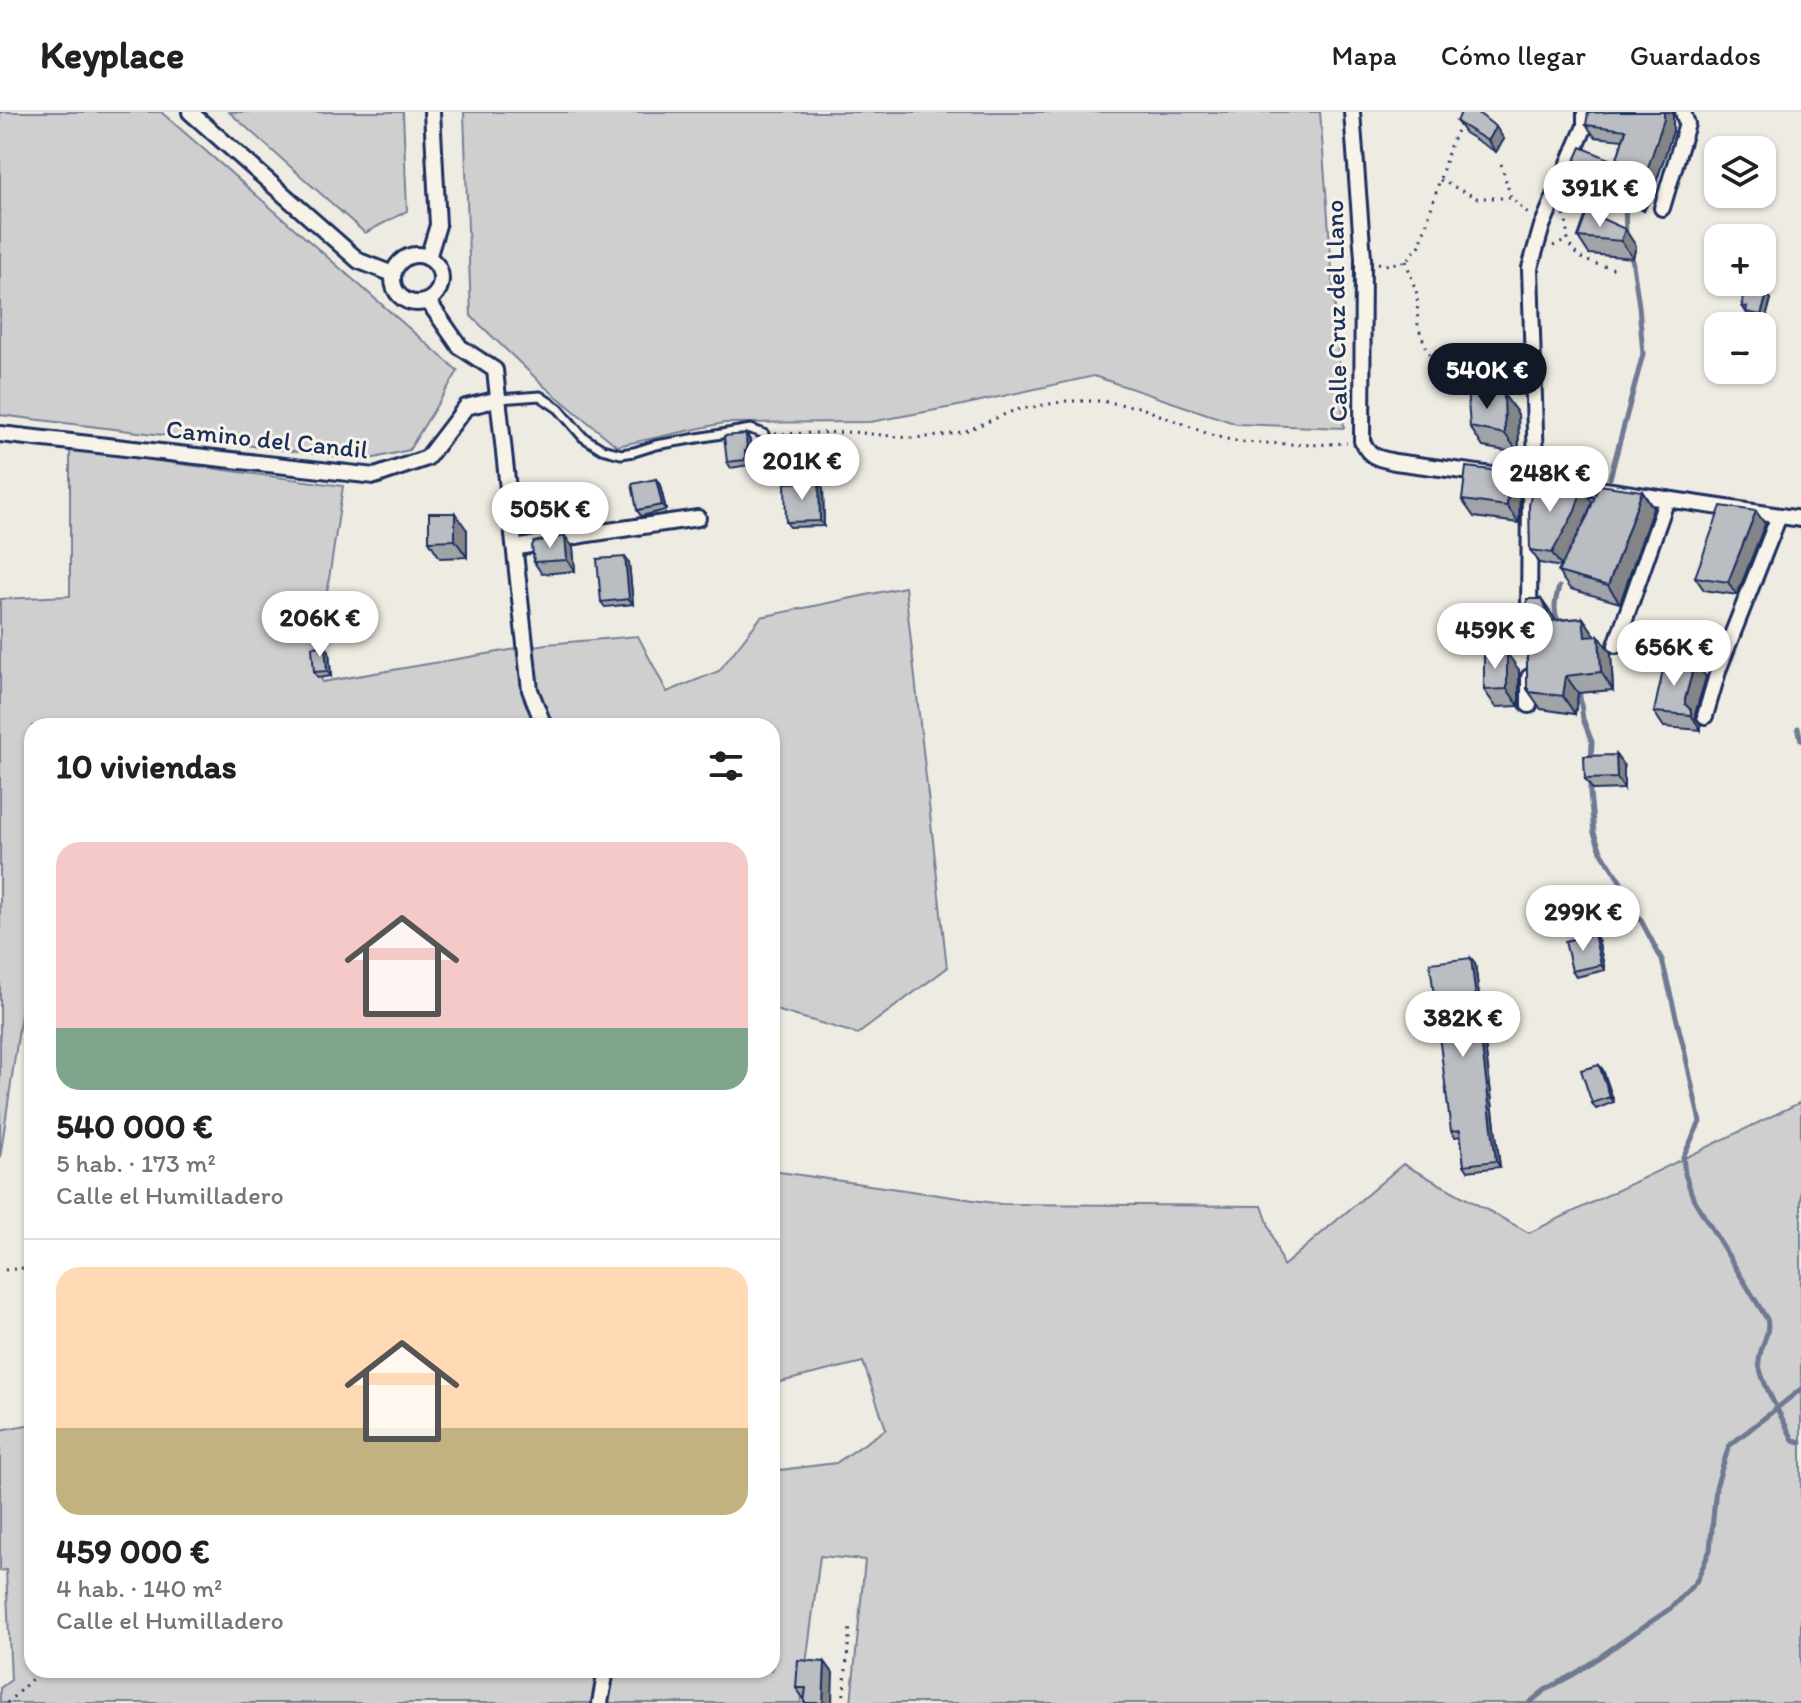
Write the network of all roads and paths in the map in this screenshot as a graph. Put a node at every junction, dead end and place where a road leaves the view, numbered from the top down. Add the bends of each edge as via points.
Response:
1 (190, 112) edge
2 (432, 112) edge
3 (1352, 112) edge
4 (1464, 112) edge
5 (1585, 112) edge
6 (1683, 112) edge
7 (1501, 164) dead end
8 (1440, 180) junction
9 (1555, 197) junction
10 (1511, 198) junction
11 (1662, 208) dead end
12 (1542, 226) junction
13 (428, 258) junction
14 (1363, 258) junction
15 (1406, 261) junction
16 (1615, 269) dead end
17 (393, 274) junction
18 (428, 301) junction
19 (1534, 385) junction
20 (499, 399) junction
21 (0, 434) edge
22 (764, 434) junction
23 (1362, 441) junction
24 (772, 468) dead end
25 (1533, 480) junction
26 (1667, 499) junction
27 (1779, 516) junction
28 (698, 518) dead end
29 (1801, 519) edge
30 (515, 548) junction
31 (1529, 627) edge
32 (1616, 645) dead end
33 (1529, 658) edge
34 (1529, 705) edge
35 (1705, 716) dead end
36 (541, 718) edge
37 (24, 1268) edge
38 (5, 1270) dead end
39 (850, 1626) dead end
40 (33, 1678) edge
41 (605, 1678) edge
42 (7, 1703) edge
43 (600, 1703) edge
44 (843, 1703) edge

1 - 17 street via 359,261
2 - 13 street via 438,225
3 - 14 street, Calle Cruz del Llano
4 - 8 path
5 - 9 street via 1585,126
6 - 11 street via 1687,124
7 - 10 path
8 - 10 path via 1477,198
8 - 15 path via 1420,245
9 - 12 street
9 - 16 path via 1567,219 1573,251
10 - 12 path
12 - 19 street via 1530,268
13 - 17 street via 413,255 399,262
13 - 18 street via 441,277
14 - 15 path via 1385,265
14 - 23 street, Calle Cruz del Llano
15 - 19 path via 1417,294 1418,327 1449,386 1461,392 1514,374
17 - 18 street via 395,290 405,301
18 - 20 street via 460,347 495,370
19 - 25 street
20 - 21 street, Camino del Candil via 466,407 427,458 375,476
20 - 22 lane, Camino del Candil via 540,396 583,437 621,454 741,430
20 - 30 street
22 - 23 path via 941,436 1015,410 1100,401 1139,407 1240,442
22 - 24 lane
23 - 25 street, Calle Cruz del Llano via 1368,453 1380,459
25 - 26 street, Calle Cruz del Llano
25 - 31 street
26 - 27 street, Calle Cruz del Llano
26 - 32 street
27 - 29 street, Calle Cruz del Llano
27 - 35 street
28 - 30 street
30 - 36 street via 530,690
33 - 34 street
37 - 38 path
39 - 44 path
40 - 42 path
41 - 43 street

